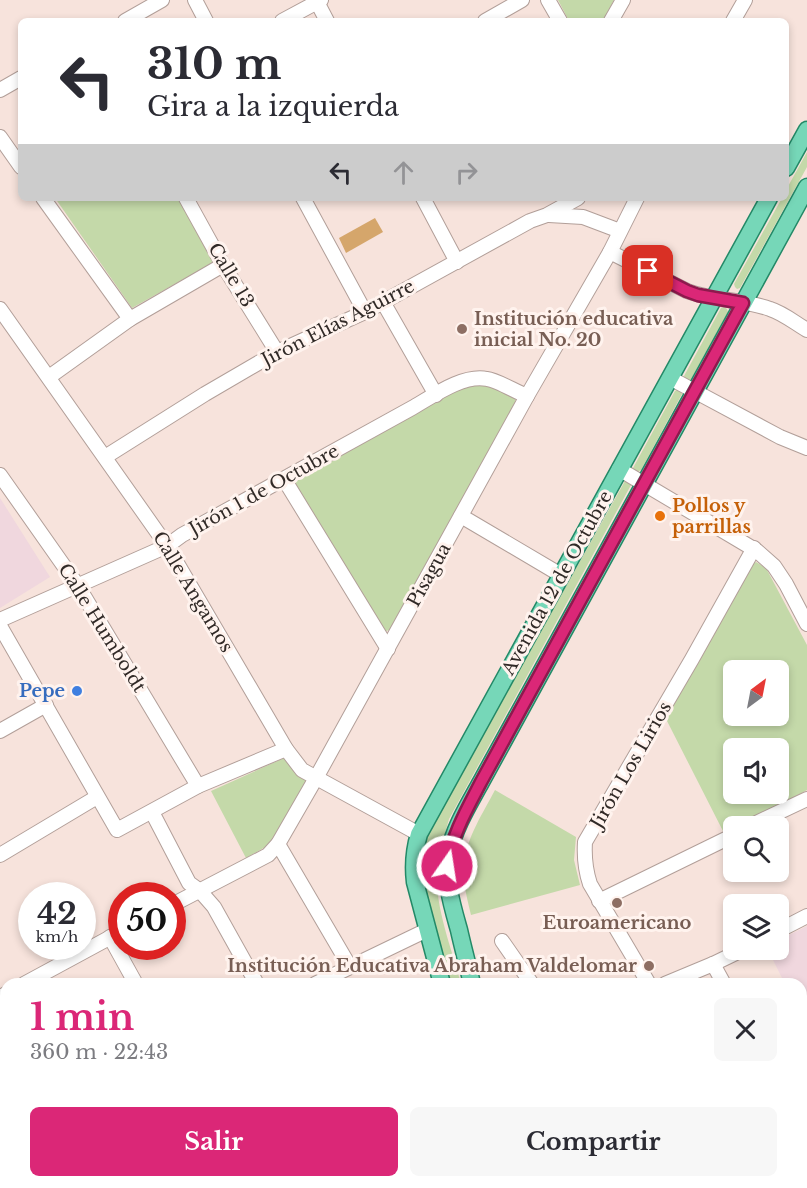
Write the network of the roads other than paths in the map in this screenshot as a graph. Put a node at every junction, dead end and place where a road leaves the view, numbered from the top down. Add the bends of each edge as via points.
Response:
1 (162, 0) edge
2 (195, 0) edge
3 (522, 0) edge
4 (548, 0) edge
5 (623, 0) edge
6 (745, 0) edge
7 (318, 1) edge
8 (130, 18) edge
9 (204, 18) edge
10 (287, 18) edge
11 (326, 18) edge
12 (490, 18) edge
13 (558, 18) edge
14 (613, 18) edge
15 (735, 18) edge
16 (18, 80) edge
17 (0, 90) edge
18 (807, 130) edge
19 (0, 137) edge
20 (18, 163) edge
21 (789, 163) edge
22 (807, 188) edge
23 (45, 201) edge
24 (188, 201) edge
25 (305, 201) edge
26 (425, 201) edge
27 (573, 201) edge
28 (635, 201) edge
29 (768, 201) edge
30 (547, 215) junction
31 (620, 231) junction
32 (610, 252) junction
33 (457, 262) junction
34 (223, 265) junction
35 (715, 297) junction
36 (383, 302) junction
37 (743, 303) junction
38 (0, 309) edge
39 (365, 312) junction
40 (130, 319) junction
41 (807, 330) edge
42 (277, 352) junction
43 (49, 377) junction
44 (670, 378) junction
45 (695, 392) junction
46 (436, 395) junction
47 (527, 396) junction
48 (807, 448) edge
49 (105, 457) junction
50 (619, 469) junction
51 (0, 475) edge
52 (284, 479) junction
53 (644, 484) junction
54 (461, 516) junction
55 (167, 546) junction
56 (754, 548) junction
57 (561, 575) junction
58 (78, 586) junction
59 (0, 620) edge
60 (807, 624) edge
61 (0, 626) edge
62 (388, 649) junction
63 (46, 705) junction
64 (0, 731) edge
65 (286, 749) junction
66 (316, 778) junction
67 (198, 786) junction
68 (97, 797) junction
69 (807, 799) edge
70 (152, 812) junction
71 (771, 816) edge
72 (418, 834) junction
73 (723, 840) edge
74 (278, 844) junction
75 (0, 855) edge
76 (200, 891) junction
77 (186, 898) edge
78 (599, 901) junction
79 (807, 916) edge
80 (789, 925) edge
81 (427, 930) junction
82 (108, 938) edge
83 (502, 941) dead end
84 (723, 959) edge
85 (126, 960) edge
86 (713, 964) junction
87 (350, 967) junction
88 (35, 978) edge
89 (134, 978) edge
90 (253, 978) edge
91 (327, 978) edge
92 (440, 978) edge
93 (470, 978) edge
94 (528, 978) edge
95 (645, 978) edge
96 (679, 978) edge
97 (721, 978) edge

1 - 8 street
2 - 9 street
3 - 12 street
4 - 13 street
5 - 14 street
6 - 15 street
7 - 10 street
7 - 11 street
16 - 17 street
18 - 21 main road
19 - 20 street
22 - 37 main road, Avenida 12 de Octubre
23 - 40 street
24 - 34 street, Calle 13
25 - 39 street
26 - 33 street
27 - 30 street, Jirón Elías Aguirre
28 - 31 street, Pisagua
29 - 35 main road, Avenida 12 de Octubre
30 - 31 street via 583,217
30 - 33 street, Jirón Elías Aguirre
31 - 32 street, Pisagua
32 - 35 street via 687,291
32 - 47 street, Pisagua
33 - 36 street, Jirón Elías Aguirre
34 - 40 street
34 - 42 street, Calle 13
35 - 37 street
35 - 44 main road, Avenida 12 de Octubre
36 - 39 street, Jirón Elías Aguirre
36 - 46 street
37 - 41 street via 772,309
37 - 45 main road, Avenida 12 de Octubre
38 - 43 street, Calle Angamos
39 - 42 street, Jirón Elías Aguirre
40 - 43 street
42 - 49 street, Jirón Elías Aguirre
43 - 49 street, Calle Angamos
44 - 45 street
44 - 50 main road, Avenida 12 de Octubre
45 - 48 street
45 - 53 main road, Avenida 12 de Octubre
46 - 47 street, Jirón 1 de Octubre via 468,379 488,379
46 - 52 street, Jirón 1 de Octubre
47 - 54 street, Pisagua
49 - 55 street, Calle Angamos
50 - 53 street
50 - 57 main road, Avenida 12 de Octubre
51 - 58 street, Calle Humboldt
52 - 55 street, Jirón 1 de Octubre
52 - 62 street
53 - 56 street
53 - 93 main road, Avenida 12 de Octubre via 459,825 450,851 447,881
54 - 57 street
54 - 62 street, Pisagua
55 - 58 street, Jirón 1 de Octubre
55 - 65 street, Calle Angamos
56 - 60 street via 774,566
56 - 78 street, Jirón Los Lirios via 585,842 585,872
57 - 72 main road, Avenida 12 de Octubre
58 - 59 street, Jirón 1 de Octubre
58 - 67 street, Calle Humboldt
61 - 63 street
62 - 66 street, Pisagua
63 - 64 street
63 - 68 street
65 - 66 street, Calle Angamos via 302,770
65 - 67 street
66 - 72 street, Calle Angamos
66 - 74 street, Pisagua
67 - 70 street
68 - 70 street via 117,830
68 - 75 street
69 - 71 street
70 - 76 street via 189,883
72 - 81 main road, Avenida 12 de Octubre via 413,866
73 - 78 street
74 - 76 street, Pisagua via 268,855
74 - 87 street
76 - 77 street, Pisagua
76 - 90 street via 214,907
78 - 95 street, Jirón Los Lirios
79 - 80 street
81 - 87 street
81 - 92 main road, Avenida 12 de Octubre
82 - 88 street
83 - 94 street
84 - 86 street
85 - 89 street
86 - 96 street
86 - 97 street
87 - 91 street

